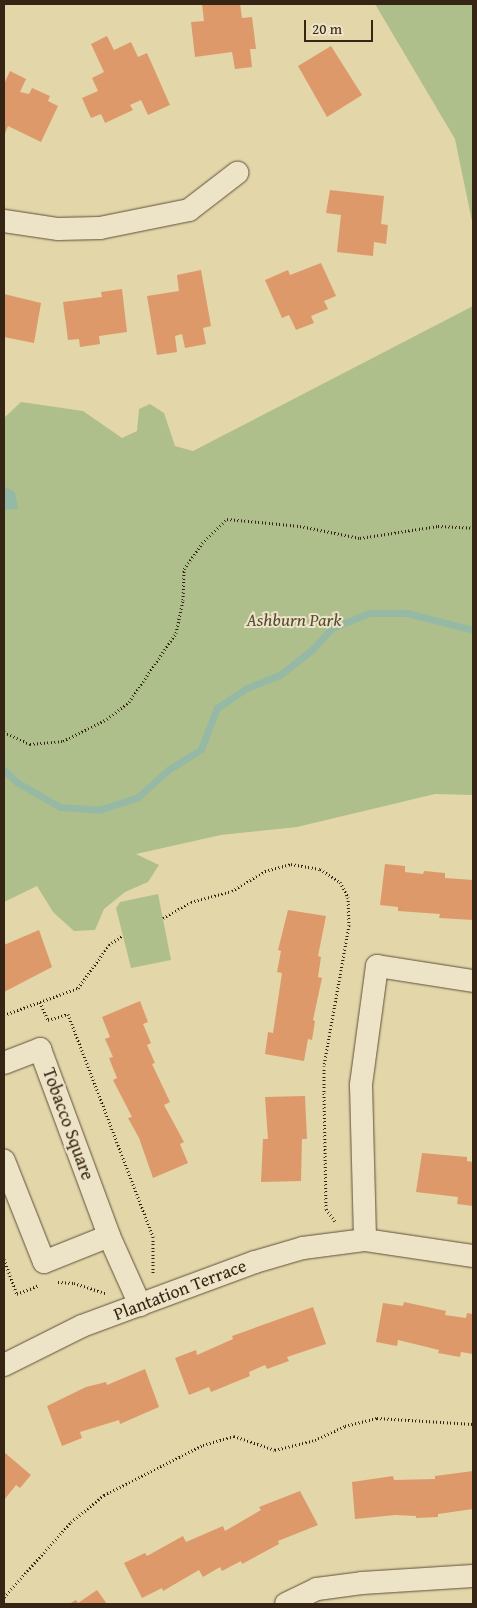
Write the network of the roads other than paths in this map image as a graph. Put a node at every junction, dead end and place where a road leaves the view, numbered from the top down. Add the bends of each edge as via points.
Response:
1 (237, 173) dead end
2 (4, 221) edge
3 (473, 981) edge
4 (4, 1064) edge
5 (4, 1161) edge
6 (365, 1233) junction
7 (109, 1236) junction
8 (473, 1256) edge
9 (136, 1297) junction
10 (4, 1364) edge
11 (473, 1576) edge
12 (286, 1604) edge

1 - 2 street via 189,210 100,228 58,229
3 - 6 street via 377,966 361,1085
4 - 7 street, Tobacco Square via 40,1049
5 - 7 street via 44,1262
6 - 8 street, Plantation Terrace
6 - 9 street, Plantation Terrace
7 - 9 street, Tobacco Square
9 - 10 street, Plantation Terrace
11 - 12 street via 362,1583 317,1590

